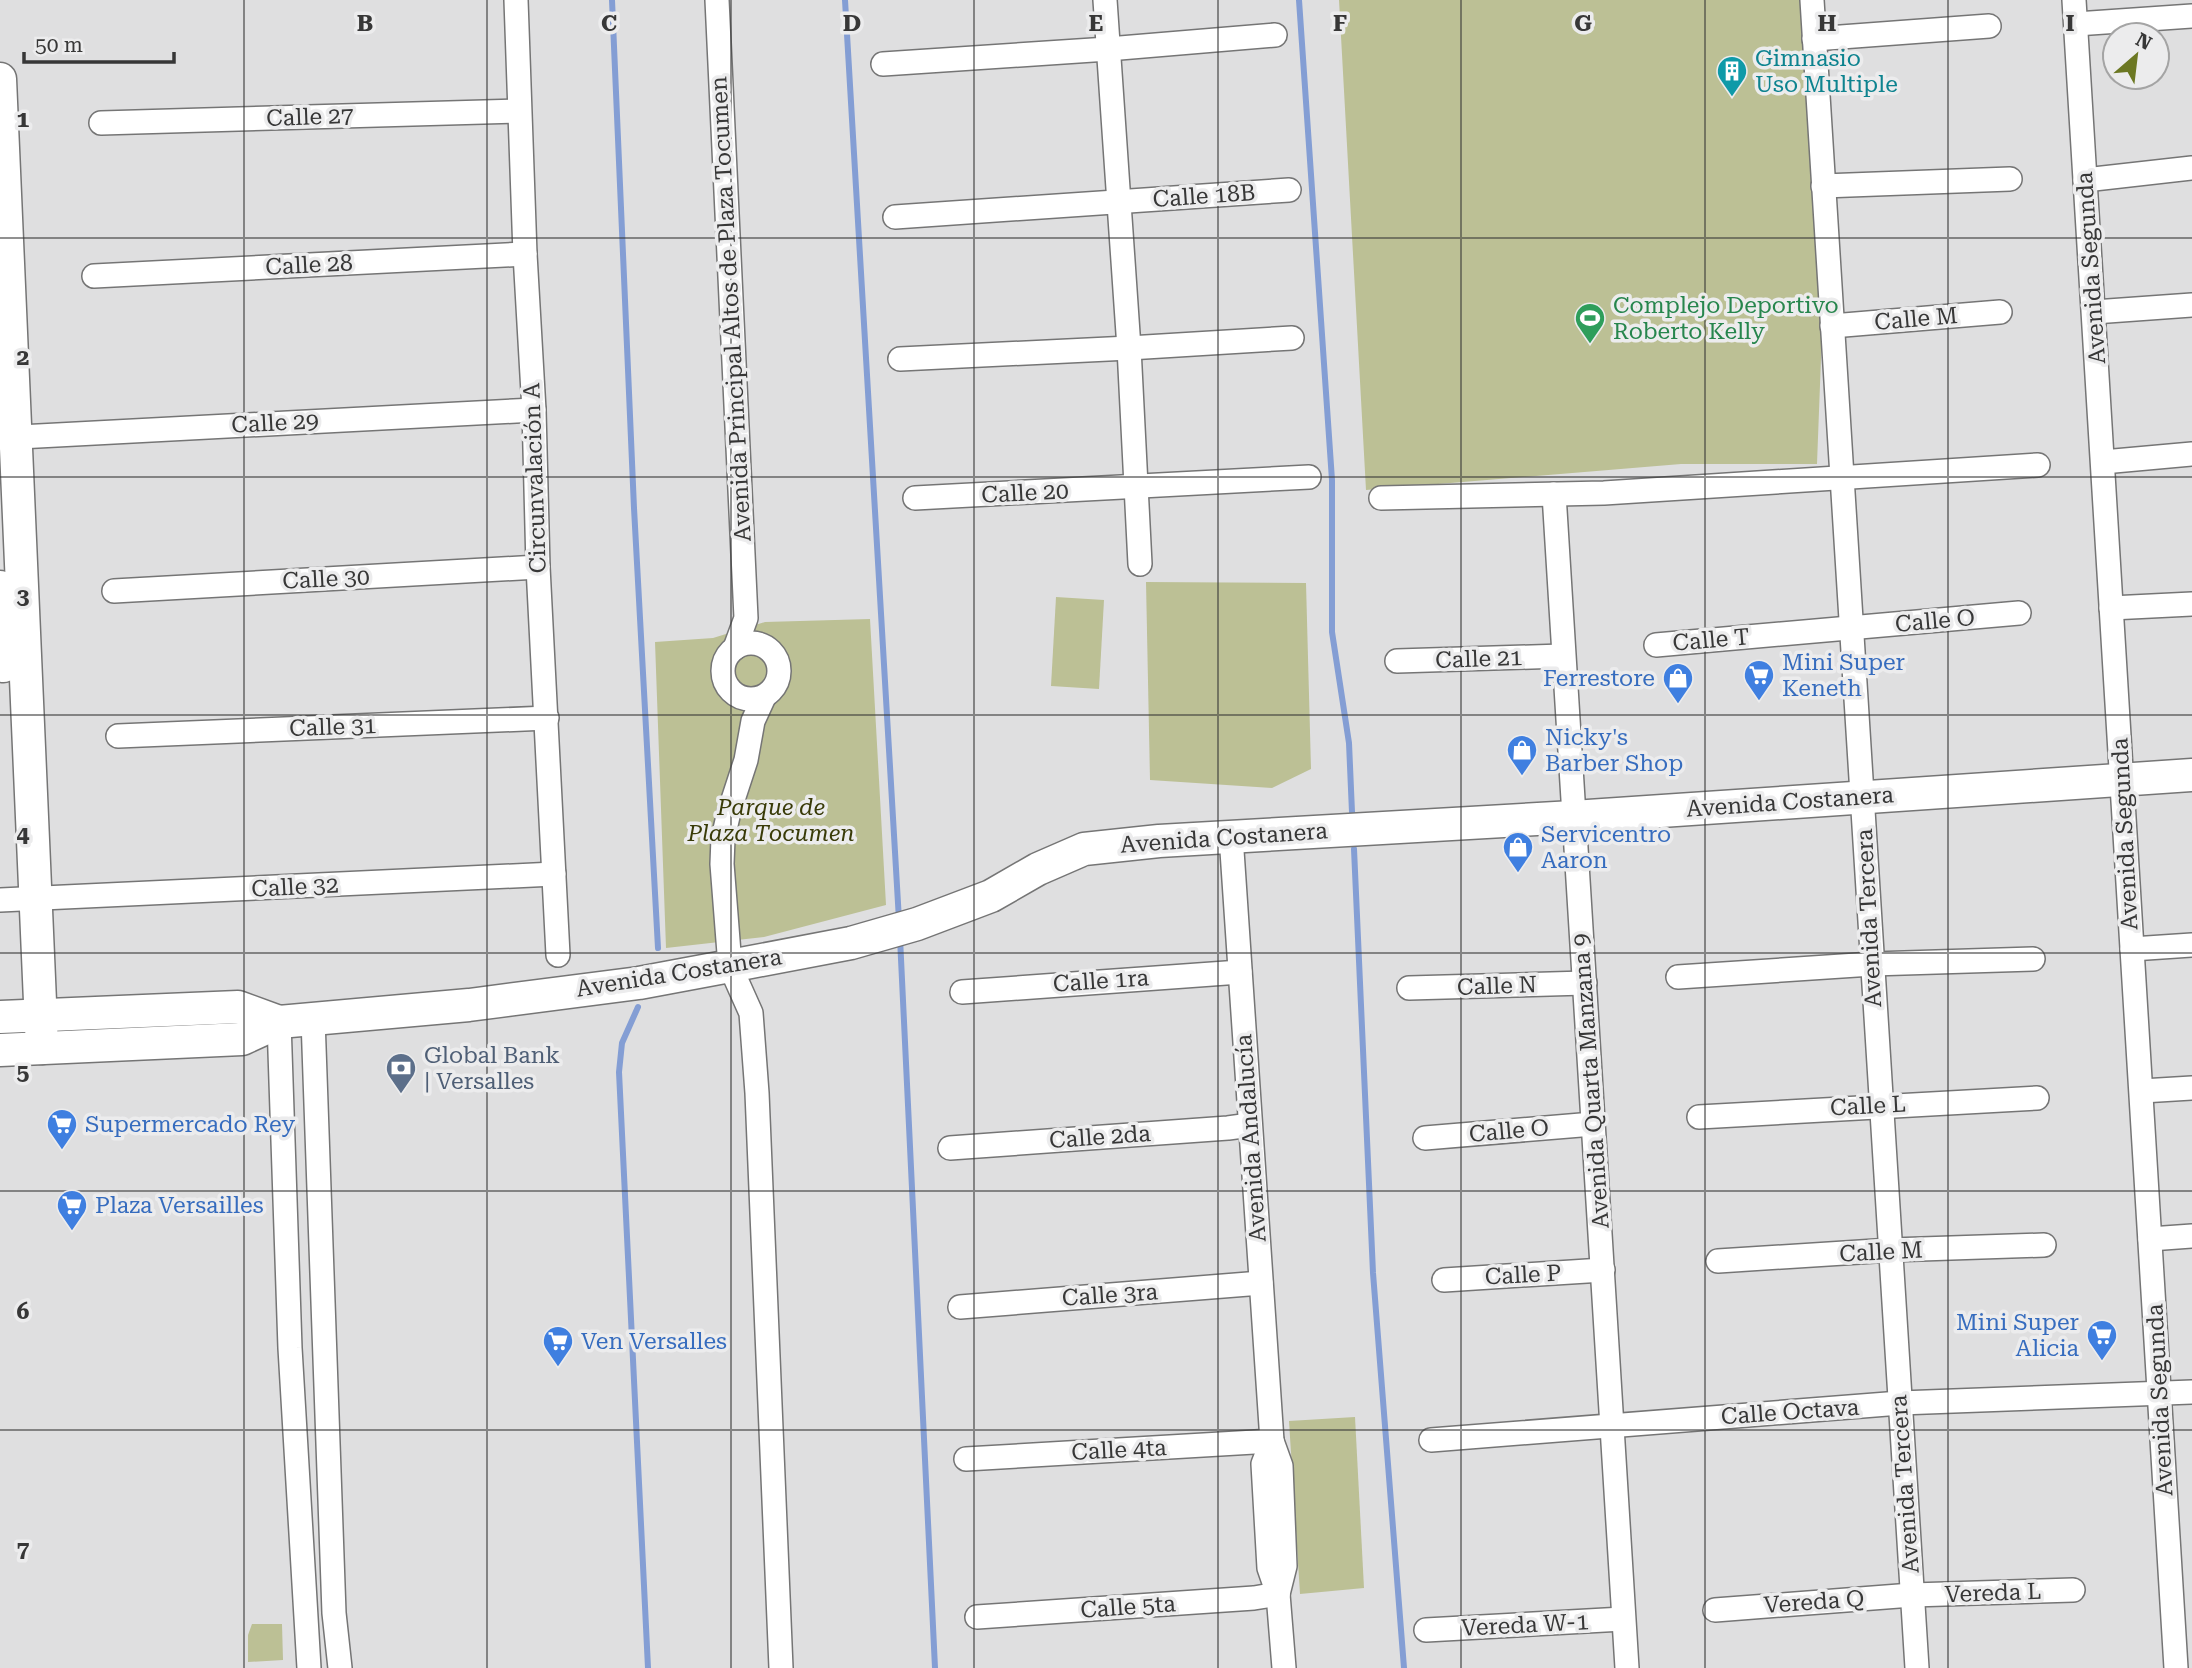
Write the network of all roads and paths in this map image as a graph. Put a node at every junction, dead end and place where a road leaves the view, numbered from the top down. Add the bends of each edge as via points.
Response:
1 (516, 0) edge
2 (717, 0) edge
3 (1105, 0) edge
4 (1812, 0) edge
5 (2074, 0) edge
6 (2192, 16) edge
7 (2076, 24) junction
8 (1989, 26) dead end
9 (1275, 35) dead end
10 (1814, 39) junction
11 (1108, 50) junction
12 (883, 64) dead end
13 (0, 79) edge
14 (519, 111) junction
15 (101, 123) dead end
16 (2192, 168) edge
17 (2010, 179) dead end
18 (2085, 180) junction
19 (1823, 186) junction
20 (1289, 190) dead end
21 (1118, 202) junction
22 (895, 217) dead end
23 (525, 254) junction
24 (94, 276) dead end
25 (2192, 305) edge
26 (2000, 312) dead end
27 (2094, 312) junction
28 (1832, 326) junction
29 (1292, 338) dead end
30 (1129, 348) junction
31 (900, 359) dead end
32 (534, 410) junction
33 (8, 437) edge
34 (2192, 454) edge
35 (2103, 462) junction
36 (2038, 465) dead end
37 (1309, 477) dead end
38 (1842, 478) junction
39 (1135, 488) junction
40 (1554, 494) junction
41 (915, 498) dead end
42 (1381, 498) dead end
43 (1140, 564) dead end
44 (538, 567) junction
45 (0, 587) edge
46 (114, 591) dead end
47 (2192, 604) edge
48 (2111, 608) junction
49 (2019, 613) dead end
50 (746, 618) junction
51 (1850, 629) junction
52 (762, 645) junction
53 (1656, 645) dead end
54 (735, 648) junction
55 (1562, 656) junction
56 (1397, 661) dead end
57 (755, 698) junction
58 (547, 718) junction
59 (118, 736) dead end
60 (2192, 775) edge
61 (2122, 780) junction
62 (1862, 797) junction
63 (1573, 817) junction
64 (1231, 836) junction
65 (554, 874) junction
66 (17, 900) edge
67 (2192, 945) edge
68 (2132, 949) junction
69 (558, 955) dead end
70 (2033, 959) dead end
71 (1871, 964) junction
72 (730, 966) junction
73 (1240, 972) junction
74 (1678, 977) dead end
75 (1584, 983) junction
76 (1409, 988) dead end
77 (962, 992) dead end
78 (20, 1016) edge
79 (313, 1019) junction
80 (279, 1022) junction
81 (21, 1049) edge
82 (2192, 1088) edge
83 (2142, 1091) junction
84 (2037, 1098) dead end
85 (1880, 1105) junction
86 (1699, 1117) dead end
87 (1593, 1124) junction
88 (1250, 1125) junction
89 (1425, 1138) dead end
90 (950, 1148) dead end
91 (2192, 1236) edge
92 (2150, 1239) junction
93 (2045, 1245) dead end
94 (1891, 1251) junction
95 (1718, 1261) dead end
96 (1603, 1270) junction
97 (1444, 1280) dead end
98 (1261, 1283) junction
99 (960, 1307) dead end
100 (2192, 1392) edge
101 (2160, 1394) junction
102 (1900, 1404) junction
103 (1614, 1425) junction
104 (1432, 1440) dead end
105 (1272, 1441) junction
106 (966, 1459) dead end
107 (330, 1501) junction
108 (298, 1502) junction
109 (2182, 1585) edge
110 (2073, 1590) dead end
111 (1278, 1594) junction
112 (1912, 1595) junction
113 (1715, 1610) dead end
114 (977, 1617) dead end
115 (1623, 1619) junction
116 (1426, 1630) dead end
117 (307, 1643) junction
118 (303, 1668) edge
119 (309, 1668) edge
120 (340, 1668) edge
121 (781, 1668) edge
122 (1284, 1668) edge
123 (1627, 1668) edge
124 (1917, 1668) edge
125 (2176, 1668) edge

1 - 14 street, Circunvalación A
2 - 50 street, Avenida Principal Altos de Plaza Tocumen
3 - 11 street
4 - 10 street, Avenida Tercera
5 - 7 street, Avenida Segunda
6 - 7 street
7 - 18 street, Avenida Segunda
8 - 10 street
9 - 11 street
10 - 19 street, Avenida Tercera
11 - 12 street
11 - 21 street
13 - 33 street
14 - 15 street, Calle 27
14 - 23 street, Circunvalación A
16 - 18 street
17 - 19 street
18 - 27 street, Avenida Segunda
19 - 28 street, Avenida Tercera
20 - 21 street, Calle 18B
21 - 22 street, Calle 18B
21 - 30 street
23 - 24 street, Calle 28
23 - 32 street, Circunvalación A
25 - 27 street
26 - 28 street, Calle M
27 - 35 street, Avenida Segunda
28 - 38 street, Avenida Tercera
29 - 30 street
30 - 31 street
30 - 39 street
32 - 33 street, Calle 29
32 - 44 street, Circunvalación A
33 - 66 street
34 - 35 street
35 - 48 street, Avenida Segunda
36 - 38 street
37 - 39 street, Calle 20
38 - 40 street
38 - 51 street, Avenida Tercera
39 - 41 street, Calle 20
39 - 43 street
40 - 42 street
40 - 55 street, Avenida Quarta Manzana 9
44 - 46 street, Calle 30
44 - 58 street, Circunvalación A
45 - 66 street
47 - 48 street
48 - 61 street, Avenida Segunda
49 - 51 street, Calle O
50 - 52 street, Avenida Principal Altos de Plaza Tocumen
50 - 54 street, Avenida Principal Altos de Plaza Tocumen
51 - 53 street, Calle T
51 - 62 street, Avenida Tercera
52 - 54 street
52 - 57 street via 776,656 779,675 771,691
54 - 57 street via 724,663 725,681 737,695
55 - 56 street, Calle 21
55 - 63 street, Avenida Quarta Manzana 9
57 - 72 street via 746,761 723,838
58 - 59 street, Calle 31
58 - 65 street, Circunvalación A
60 - 61 street, Avenida Costanera
61 - 62 street, Avenida Costanera
61 - 68 street, Avenida Segunda
62 - 63 street, Avenida Costanera
62 - 71 street, Avenida Tercera
63 - 64 street, Avenida Costanera
63 - 75 street, Avenida Quarta Manzana 9
64 - 72 street, Avenida Costanera via 1084,849 991,896 917,924 851,943
64 - 73 street, Avenida Andalucía
65 - 66 street, Calle 32
65 - 69 street, Circunvalación A
66 - 78 street
67 - 68 street
68 - 83 street, Avenida Segunda
70 - 71 street
71 - 74 street
71 - 85 street, Avenida Tercera
72 - 79 street, Avenida Costanera via 469,1005
72 - 121 street via 751,1013
73 - 77 street, Calle 1ra
73 - 88 street, Avenida Andalucía
75 - 76 street, Calle N
75 - 87 street, Avenida Quarta Manzana 9
78 - 80 street, Avenida Costanera via 238,1007
78 - 81 street
79 - 80 street, Avenida Costanera
79 - 107 street
80 - 81 street, Avenida Costanera via 242,1039
80 - 108 street
82 - 83 street
83 - 92 street, Avenida Segunda
84 - 85 street, Calle L
85 - 86 street, Calle L
85 - 94 street, Avenida Tercera
87 - 89 street, Calle O
87 - 96 street, Avenida Quarta Manzana 9
88 - 90 street, Calle 2da
88 - 98 street, Avenida Andalucía
91 - 92 street
92 - 101 street, Avenida Segunda
93 - 94 street, Calle M
94 - 95 street, Calle M
94 - 102 street, Avenida Tercera
96 - 97 street, Calle P
96 - 103 street, Avenida Quarta Manzana 9
98 - 99 street, Calle 3ra
98 - 105 street, Avenida Andalucía
100 - 101 street, Calle Octava
101 - 102 street, Calle Octava
101 - 109 street, Avenida Segunda
102 - 103 street, Calle Octava
102 - 112 street, Avenida Tercera
103 - 104 street, Calle Octava
103 - 115 street, Avenida Quarta Manzana 9
105 - 106 street, Calle 4ta
105 - 111 street, Avenida Andalucía via 1281,1466 1285,1566
107 - 108 street
107 - 120 street
108 - 117 street
109 - 125 street, Avenida Segunda
110 - 112 street, Vereda L
111 - 114 street, Calle 5ta
111 - 122 street, Avenida Andalucía
112 - 113 street, Vereda Q
112 - 124 street, Avenida Tercera
115 - 116 street, Vereda W-1
115 - 123 street, Avenida Quarta Manzana 9
117 - 118 street
117 - 119 street

